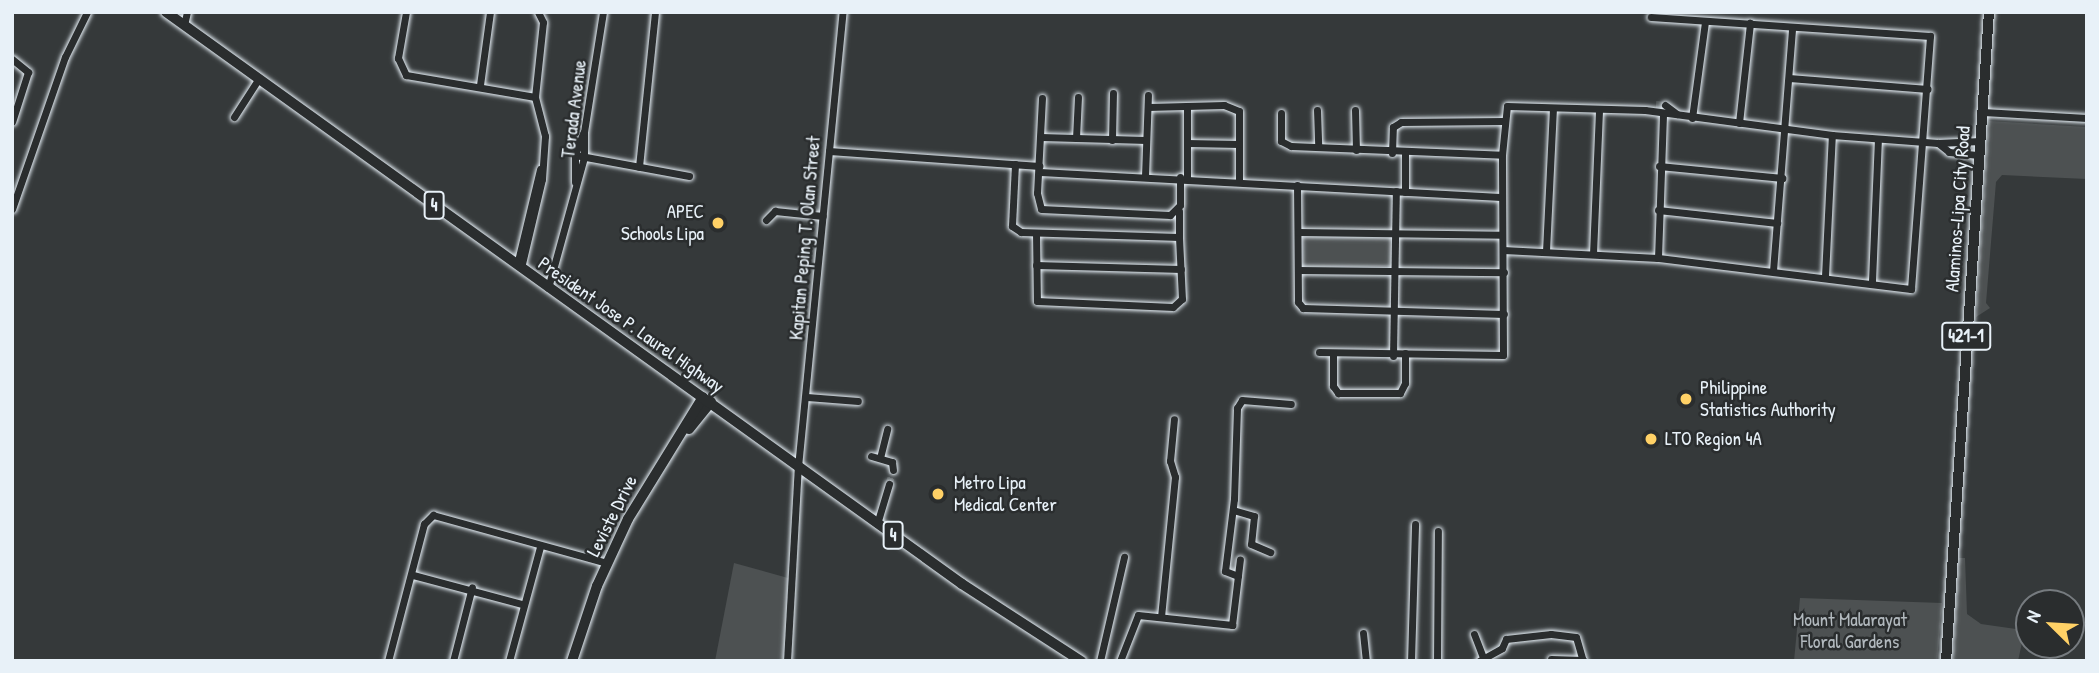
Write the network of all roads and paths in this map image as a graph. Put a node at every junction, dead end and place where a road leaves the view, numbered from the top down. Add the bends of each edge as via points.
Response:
1 (87, 12) edge
2 (166, 12) edge
3 (187, 12) edge
4 (406, 12) edge
5 (490, 12) edge
6 (538, 12) edge
7 (603, 12) edge
8 (655, 12) edge
9 (843, 12) edge
10 (1989, 12) edge
11 (1651, 17) dead end
12 (1705, 22) junction
13 (1750, 23) junction
14 (184, 24) junction
15 (1792, 28) junction
16 (12, 59) edge
17 (259, 78) junction
18 (1789, 78) junction
19 (480, 85) junction
20 (1927, 89) junction
21 (1114, 93) dead end
22 (1148, 95) dead end
23 (535, 97) junction
24 (1042, 97) dead end
25 (1077, 97) dead end
26 (1656, 104) tunnel mouth
27 (1665, 105) tunnel mouth
28 (1187, 106) junction
29 (1148, 107) junction
30 (1553, 109) junction
31 (1317, 110) dead end
32 (1355, 110) dead end
33 (1599, 110) junction
34 (1645, 110) junction
35 (1983, 112) junction
36 (1281, 113) dead end
37 (1662, 114) junction
38 (1678, 114) junction
39 (234, 117) dead end
40 (1692, 118) junction
41 (2087, 118) edge
42 (1503, 121) junction
43 (12, 122) edge
44 (1739, 124) junction
45 (1786, 130) junction
46 (584, 132) junction
47 (1832, 135) junction
48 (1041, 137) junction
49 (1076, 138) junction
50 (1112, 139) junction
51 (1878, 139) junction
52 (1146, 141) junction
53 (1926, 141) junction
54 (1980, 141) junction
55 (1186, 142) junction
56 (1938, 143) junction
57 (1239, 144) junction
58 (1318, 147) junction
59 (1356, 150) junction
60 (829, 151) junction
61 (1392, 153) junction
62 (1405, 154) junction
63 (575, 155) junction
64 (1502, 155) junction
65 (1979, 155) junction
66 (584, 157) junction
67 (1015, 164) junction
68 (1659, 166) junction
69 (639, 167) junction
70 (1039, 169) junction
71 (689, 176) dead end
72 (1145, 176) junction
73 (1183, 178) junction
74 (1782, 178) junction
75 (1239, 181) junction
76 (576, 184) junction
77 (1297, 185) junction
78 (1401, 191) junction
79 (1501, 197) junction
80 (12, 209) edge
81 (1658, 210) junction
82 (1179, 211) junction
83 (823, 216) junction
84 (766, 220) dead end
85 (1777, 223) junction
86 (1298, 232) junction
87 (1036, 233) junction
88 (1396, 233) junction
89 (1502, 235) junction
90 (1179, 237) junction
91 (1503, 250) junction
92 (1546, 251) junction
93 (1593, 254) junction
94 (1658, 258) junction
95 (1036, 265) junction
96 (519, 267) junction
97 (1181, 269) junction
98 (1298, 270) junction
99 (1773, 271) junction
100 (1504, 272) junction
101 (1397, 273) junction
102 (1825, 276) junction
103 (1872, 281) junction
104 (548, 288) junction
105 (1396, 312) junction
106 (1504, 314) junction
107 (1319, 352) dead end
108 (1333, 353) junction
109 (1405, 353) junction
110 (1393, 356) junction
111 (807, 397) junction
112 (707, 400) junction
113 (858, 401) dead end
114 (1291, 404) dead end
115 (1174, 419) dead end
116 (887, 429) dead end
117 (871, 456) dead end
118 (880, 458) junction
119 (799, 467) junction
120 (893, 470) dead end
121 (889, 484) tunnel mouth
122 (1233, 510) junction
123 (877, 524) junction
124 (1415, 524) dead end
125 (1438, 531) dead end
126 (540, 547) junction
127 (1270, 552) dead end
128 (1124, 556) dead end
129 (1240, 559) dead end
130 (607, 563) junction
131 (413, 575) junction
132 (1238, 576) junction
133 (472, 587) junction
134 (522, 604) junction
135 (1161, 617) junction
136 (1363, 633) dead end
137 (1474, 634) dead end
138 (1481, 659) edge
139 (1551, 659) dead end
140 (388, 661) edge
141 (453, 661) edge
142 (509, 661) edge
143 (574, 661) edge
144 (787, 661) edge
145 (1080, 661) edge
146 (1100, 661) edge
147 (1120, 661) edge
148 (1366, 661) edge
149 (1411, 661) edge
150 (1437, 661) edge
151 (1583, 661) edge
152 (1946, 661) edge

1 - 80 street via 65,57
2 - 14 main road, President Jose P. Laurel Highway / 4
3 - 14 street
4 - 19 street via 398,58 401,71 414,78
5 - 19 street
6 - 23 street via 543,22
7 - 46 street, Terada Avenue
8 - 69 street
9 - 60 street, Kapitan Peping T. Olan Street
10 - 35 main road, Alaminos-Lipa City Road / 421-1
11 - 12 street
12 - 13 street
12 - 40 street
13 - 15 street
13 - 44 street
14 - 17 main road, President Jose P. Laurel Highway / 4
15 - 18 street
15 - 20 street via 1930,36
16 - 43 street via 28,72
17 - 39 street
17 - 96 main road, President Jose P. Laurel Highway / 4
18 - 20 street
18 - 45 street
19 - 23 street
20 - 53 street
21 - 50 street
22 - 29 street
23 - 96 street via 545,136
24 - 48 street
25 - 49 street
26 - 34 street
27 - 38 street
28 - 29 street
28 - 55 street
28 - 57 street via 1232,106 1239,111
29 - 52 street
30 - 33 street
30 - 42 street via 1507,106
30 - 92 street
31 - 58 street
32 - 59 street
33 - 34 street
33 - 93 street
34 - 37 street
35 - 41 street
35 - 54 main road, Alaminos-Lipa City Road / 421-1
36 - 58 street via 1285,144
37 - 38 street
37 - 68 street
38 - 40 street
40 - 44 street
42 - 61 street via 1401,122 1393,127
42 - 64 street
44 - 45 street
45 - 47 street
45 - 74 street
46 - 63 street
46 - 66 street, Terada Avenue
47 - 51 street
47 - 102 street
48 - 49 street
48 - 70 street
49 - 50 street
50 - 52 street
51 - 53 street
51 - 103 street
52 - 72 street
53 - 56 street
53 - 103 street via 1911,289
54 - 56 street
54 - 65 main road, Alaminos-Lipa City Road / 421-1
55 - 57 street
55 - 73 street
56 - 65 street via 1949,152
57 - 75 street
58 - 59 street
59 - 61 street
60 - 67 street
60 - 83 street, Kapitan Peping T. Olan Street
61 - 62 street
62 - 64 street
62 - 78 street
63 - 66 street
63 - 76 street
64 - 79 street
65 - 152 main road, Alaminos-Lipa City Road / 421-1
66 - 69 street
66 - 76 street, Terada Avenue
67 - 70 street
67 - 87 street via 1012,226
68 - 74 street
68 - 81 street
69 - 71 street
70 - 72 street
70 - 82 street via 1037,206 1041,209 1162,215
72 - 73 street
73 - 75 street
73 - 82 street
74 - 85 street
75 - 77 street
76 - 104 street, Terada Avenue
77 - 78 street
77 - 86 street
78 - 79 street
78 - 88 street
79 - 89 street
81 - 85 street
81 - 94 street
82 - 90 street
83 - 84 street via 775,211
83 - 111 street, Kapitan Peping T. Olan Street
85 - 99 street
86 - 88 street
86 - 98 street
87 - 90 street
87 - 95 street
88 - 89 street
88 - 101 street
89 - 91 street
90 - 97 street
91 - 92 street
91 - 100 street
92 - 93 street
93 - 94 street
94 - 99 street
95 - 97 street
95 - 97 street via 1037,301 1160,307 1173,307 1182,299
96 - 104 main road, President Jose P. Laurel Highway / 4
98 - 101 street
98 - 105 street via 1298,302 1303,308
99 - 102 street
100 - 101 street
100 - 106 street
101 - 105 street
102 - 103 street
104 - 112 main road, President Jose P. Laurel Highway / 4
105 - 106 street
105 - 110 street
106 - 109 street via 1505,351 1500,357
107 - 108 street
108 - 109 street via 1333,386 1338,393 1400,393 1405,383
108 - 110 street
109 - 110 street
111 - 113 street
111 - 119 street, Kapitan Peping T. Olan Street
112 - 119 main road, President Jose P. Laurel Highway / 4
112 - 130 main road, Leviste Drive via 650,478
112 - 143 main road, Leviste Drive via 635,514
114 - 122 street via 1239,402
115 - 135 street via 1170,461 1175,477
116 - 118 street
117 - 118 street
118 - 120 street via 892,462
119 - 123 main road, President Jose P. Laurel Highway / 4
119 - 144 street, Kapitan Peping T. Olan Street
121 - 123 street
122 - 127 street via 1254,516 1251,544
122 - 132 street via 1224,571
123 - 145 main road, President Jose P. Laurel Highway / 4
124 - 149 street
125 - 150 street
126 - 130 street
126 - 131 street via 433,515 424,524
126 - 134 street
128 - 146 street
129 - 132 street
130 - 143 main road, Leviste Drive
131 - 133 street
131 - 140 street
132 - 135 street via 1232,625
133 - 134 street
133 - 141 street
134 - 142 street
135 - 147 street via 1138,615
136 - 148 street
137 - 138 street
138 - 151 street via 1502,648 1508,638 1562,635 1578,639
139 - 151 street

